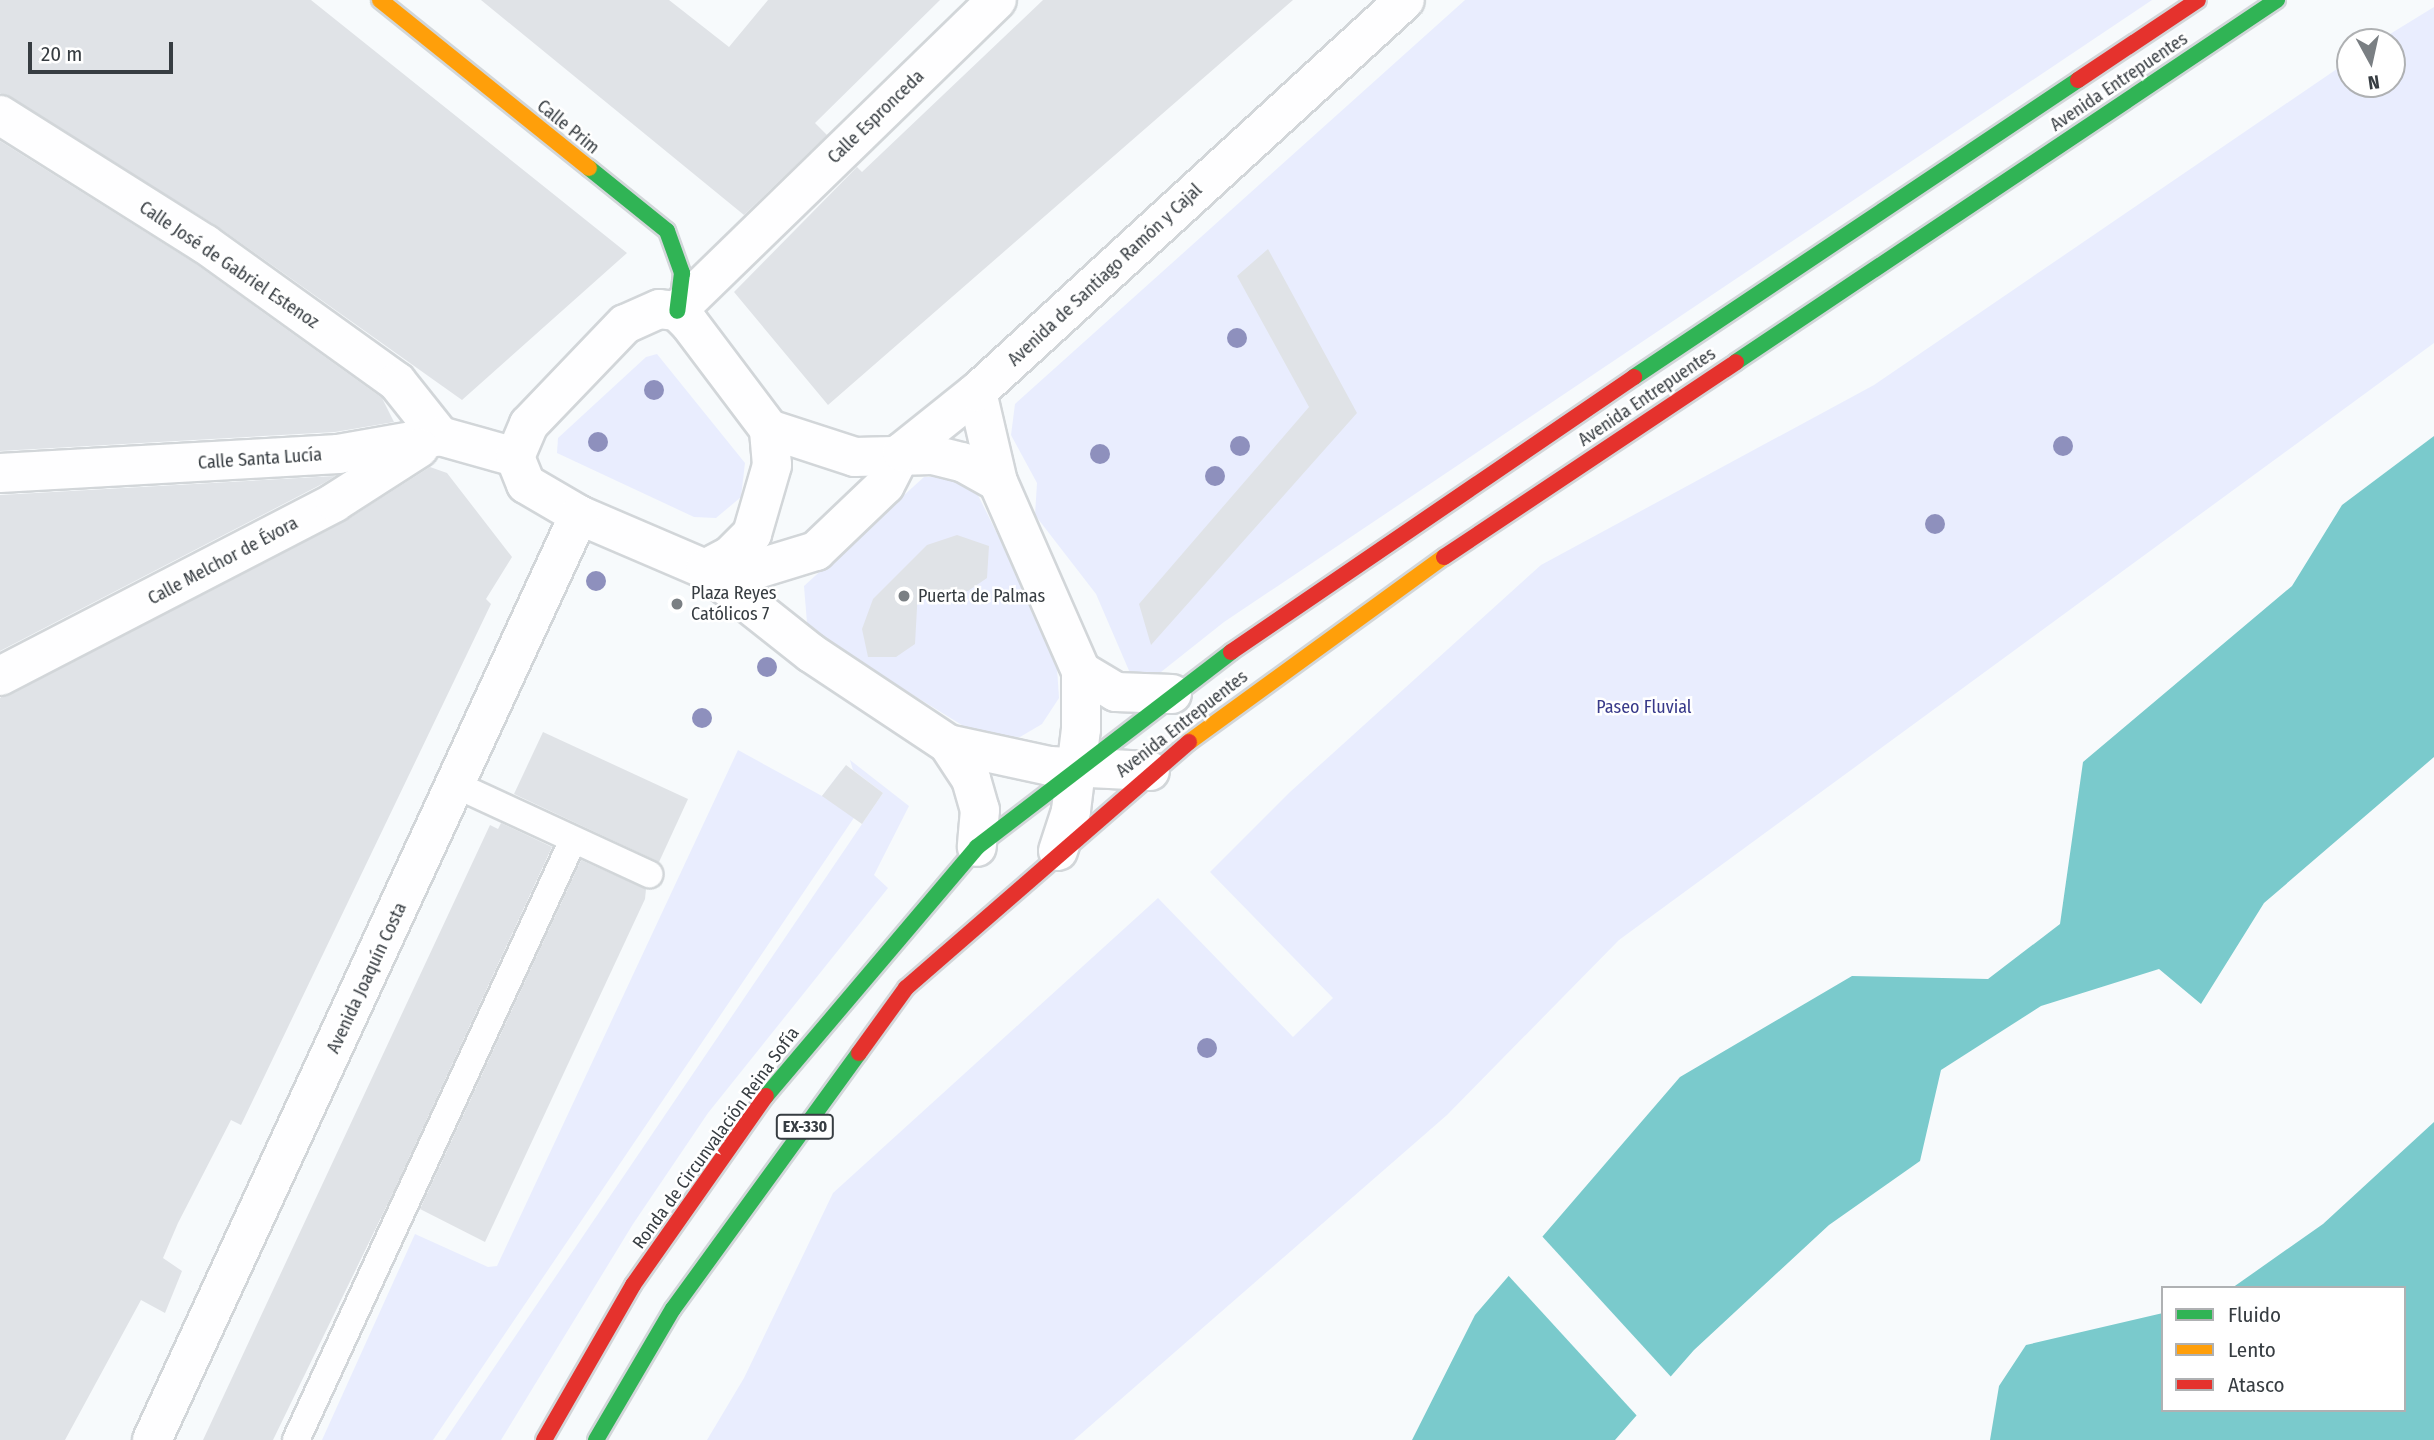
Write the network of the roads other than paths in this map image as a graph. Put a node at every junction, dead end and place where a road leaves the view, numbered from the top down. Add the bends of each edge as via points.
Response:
1 (380, 0) edge
2 (997, 0) edge
3 (1405, 0) edge
4 (2198, 0) edge
5 (2277, 0) edge
6 (0, 115) edge
7 (667, 231) junction
8 (755, 234) junction
9 (677, 311) junction
10 (977, 392) junction
11 (769, 429) junction
12 (440, 436) junction
13 (902, 452) junction
14 (338, 454) junction
15 (515, 457) junction
16 (0, 474) edge
17 (998, 482) junction
18 (350, 491) junction
19 (579, 515) junction
20 (705, 569) junction
21 (1081, 671) junction
22 (0, 676) edge
23 (1172, 694) junction
24 (948, 744) junction
25 (1076, 769) junction
26 (1150, 771) junction
27 (456, 785) junction
28 (573, 840) junction
29 (977, 847) junction
30 (1058, 852) junction
31 (649, 874) dead end
32 (152, 1440) edge
33 (296, 1440) edge
34 (544, 1440) edge
35 (596, 1440) edge

1 - 7 main road, Calle Prim
2 - 8 street, Calle Espronceda
3 - 10 street, Avenida de Santiago Ramón y Cajal
4 - 23 main road, Avenida Entrepuentes via 1372,551
5 - 26 main road, Avenida Entrepuentes via 1397,588
6 - 12 street, Calle José de Gabriel Estenoz via 205,244 397,382
7 - 8 street, Calle Espronceda via 686,247 707,251
7 - 9 main road via 682,273
8 - 9 street, Calle Espronceda
9 - 11 street
9 - 15 street via 642,313 625,324 529,424
10 - 13 street, Avenida de Santiago Ramón y Cajal
10 - 17 street
11 - 13 street via 855,457
11 - 20 street via 772,465 752,534 732,555
12 - 14 street, Calle Santa Lucía
12 - 15 street, Calle Santa Lucía
12 - 18 street, Calle Melchor de Évora
13 - 17 street via 962,463
13 - 20 street via 885,485 816,551 757,569
14 - 16 street, Calle Santa Lucía
14 - 18 lane via 355,472
15 - 19 street via 526,484
17 - 21 street
18 - 22 street, Calle Melchor de Évora
19 - 20 street
19 - 27 street, Avenida Joaquín Costa
20 - 24 street via 811,653
21 - 23 street via 1116,692
21 - 25 street
23 - 25 main road, Avenida Entrepuentes
24 - 25 street
24 - 29 street via 971,779 980,810
25 - 26 street
25 - 29 main road, EX-330
25 - 30 street
26 - 30 main road, Avenida Entrepuentes
27 - 28 lane
27 - 32 street, Avenida Joaquín Costa
28 - 31 lane
28 - 33 lane
29 - 34 main road, Ronda de Circunvalación Reina Sofía / EX-330 via 789,1065 634,1285
30 - 35 main road, EX-330 via 906,988 673,1309

